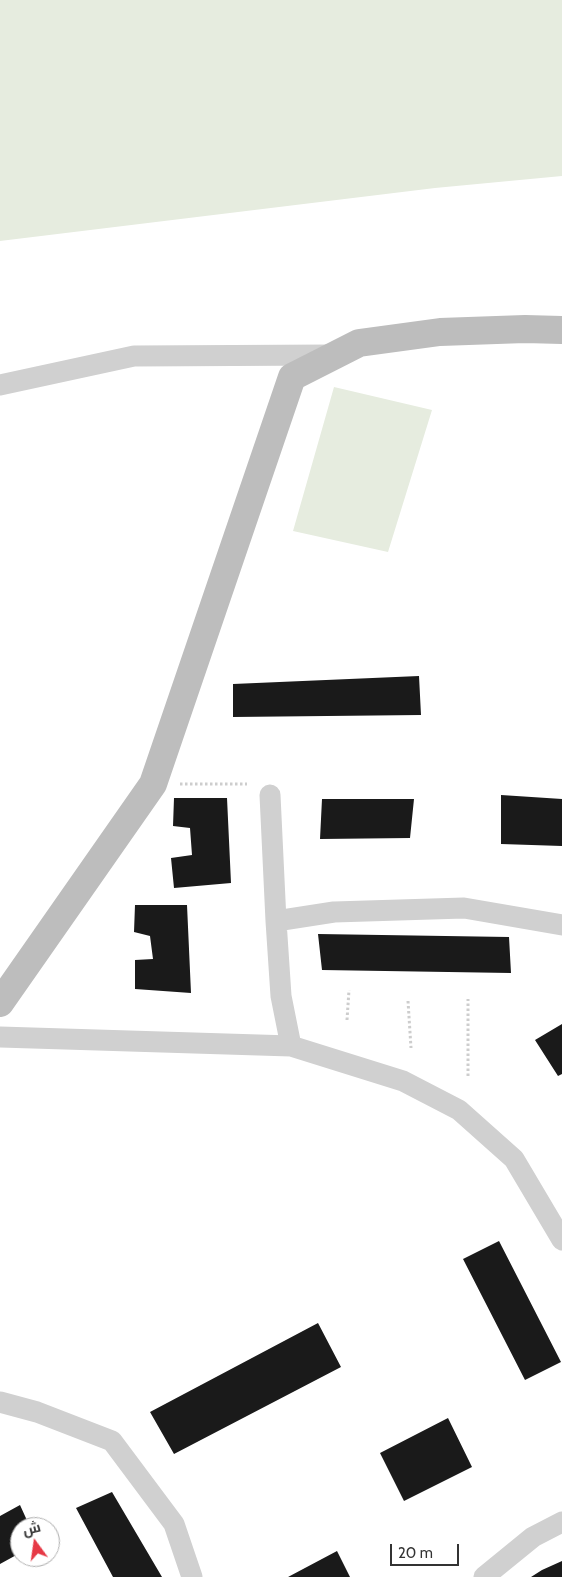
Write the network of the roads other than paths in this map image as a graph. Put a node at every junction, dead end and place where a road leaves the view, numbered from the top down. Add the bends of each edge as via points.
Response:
1 (562, 330) edge
2 (335, 356) junction
3 (0, 385) edge
4 (270, 795) dead end
5 (276, 921) junction
6 (562, 924) edge
7 (0, 1003) edge
8 (0, 1037) edge
9 (290, 1046) junction
10 (562, 1240) edge
11 (0, 1402) edge
12 (562, 1522) edge
13 (192, 1577) edge
14 (484, 1577) edge

1 - 2 main road via 440,332 359,343
2 - 3 street via 134,356
2 - 7 main road via 292,377 153,784
4 - 5 street
5 - 6 street via 334,912 464,908
5 - 9 street via 281,996
8 - 9 street
9 - 10 street via 403,1081 459,1110 514,1159
11 - 13 street via 37,1412 112,1441 174,1524
12 - 14 street via 533,1537

